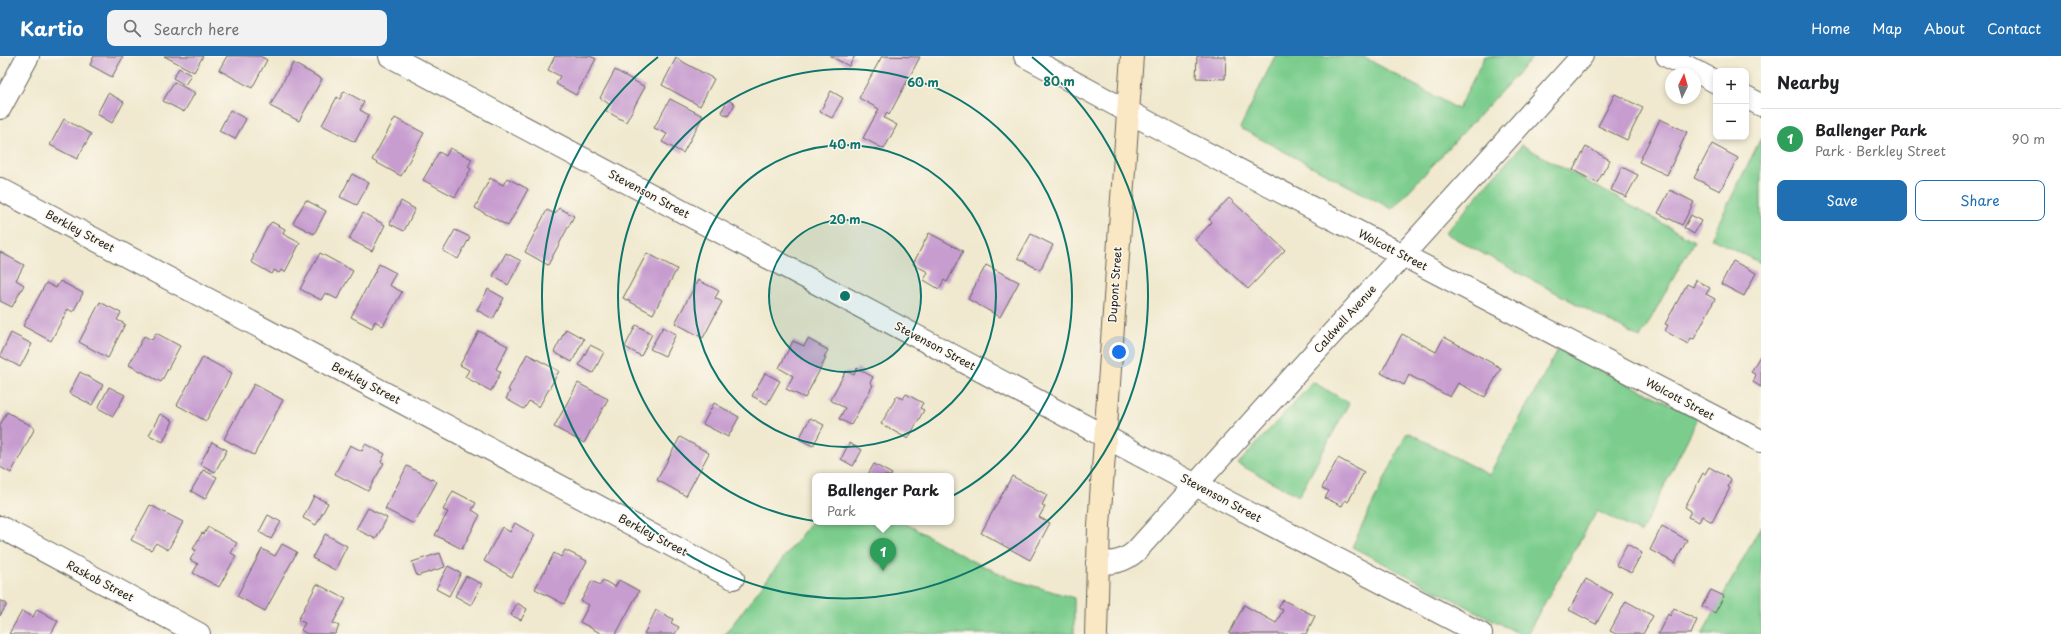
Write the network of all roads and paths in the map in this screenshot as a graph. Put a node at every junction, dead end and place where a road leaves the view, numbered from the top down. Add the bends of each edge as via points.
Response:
1 (28, 56) edge
2 (390, 56) edge
3 (1025, 56) edge
4 (1132, 56) edge
5 (1582, 56) edge
6 (1667, 56) edge
7 (1713, 80) edge
8 (1749, 99) edge
9 (1761, 105) edge
10 (0, 108) edge
11 (1128, 111) junction
12 (0, 189) edge
13 (1403, 255) junction
14 (1105, 436) junction
15 (1761, 441) edge
16 (1196, 485) junction
17 (0, 528) edge
18 (1097, 563) junction
19 (733, 578) dead end
20 (199, 634) edge
21 (1096, 634) edge
22 (1481, 634) edge

1 - 10 street
2 - 14 street, Stevenson Street
3 - 11 street, Wolcott Street
4 - 11 street, Dupont Street
5 - 13 street, Caldwell Avenue
6 - 7 street
8 - 9 street
11 - 13 street, Wolcott Street
11 - 14 street, Dupont Street
12 - 19 street, Berkley Street
13 - 15 street, Wolcott Street
13 - 16 street, Caldwell Avenue
14 - 16 street, Stevenson Street
14 - 18 street, Dupont Street
16 - 18 street, Caldwell Avenue via 1130,557 1117,563
16 - 22 street, Stevenson Street
17 - 20 street, Raskob Street
18 - 21 street, Dupont Street

